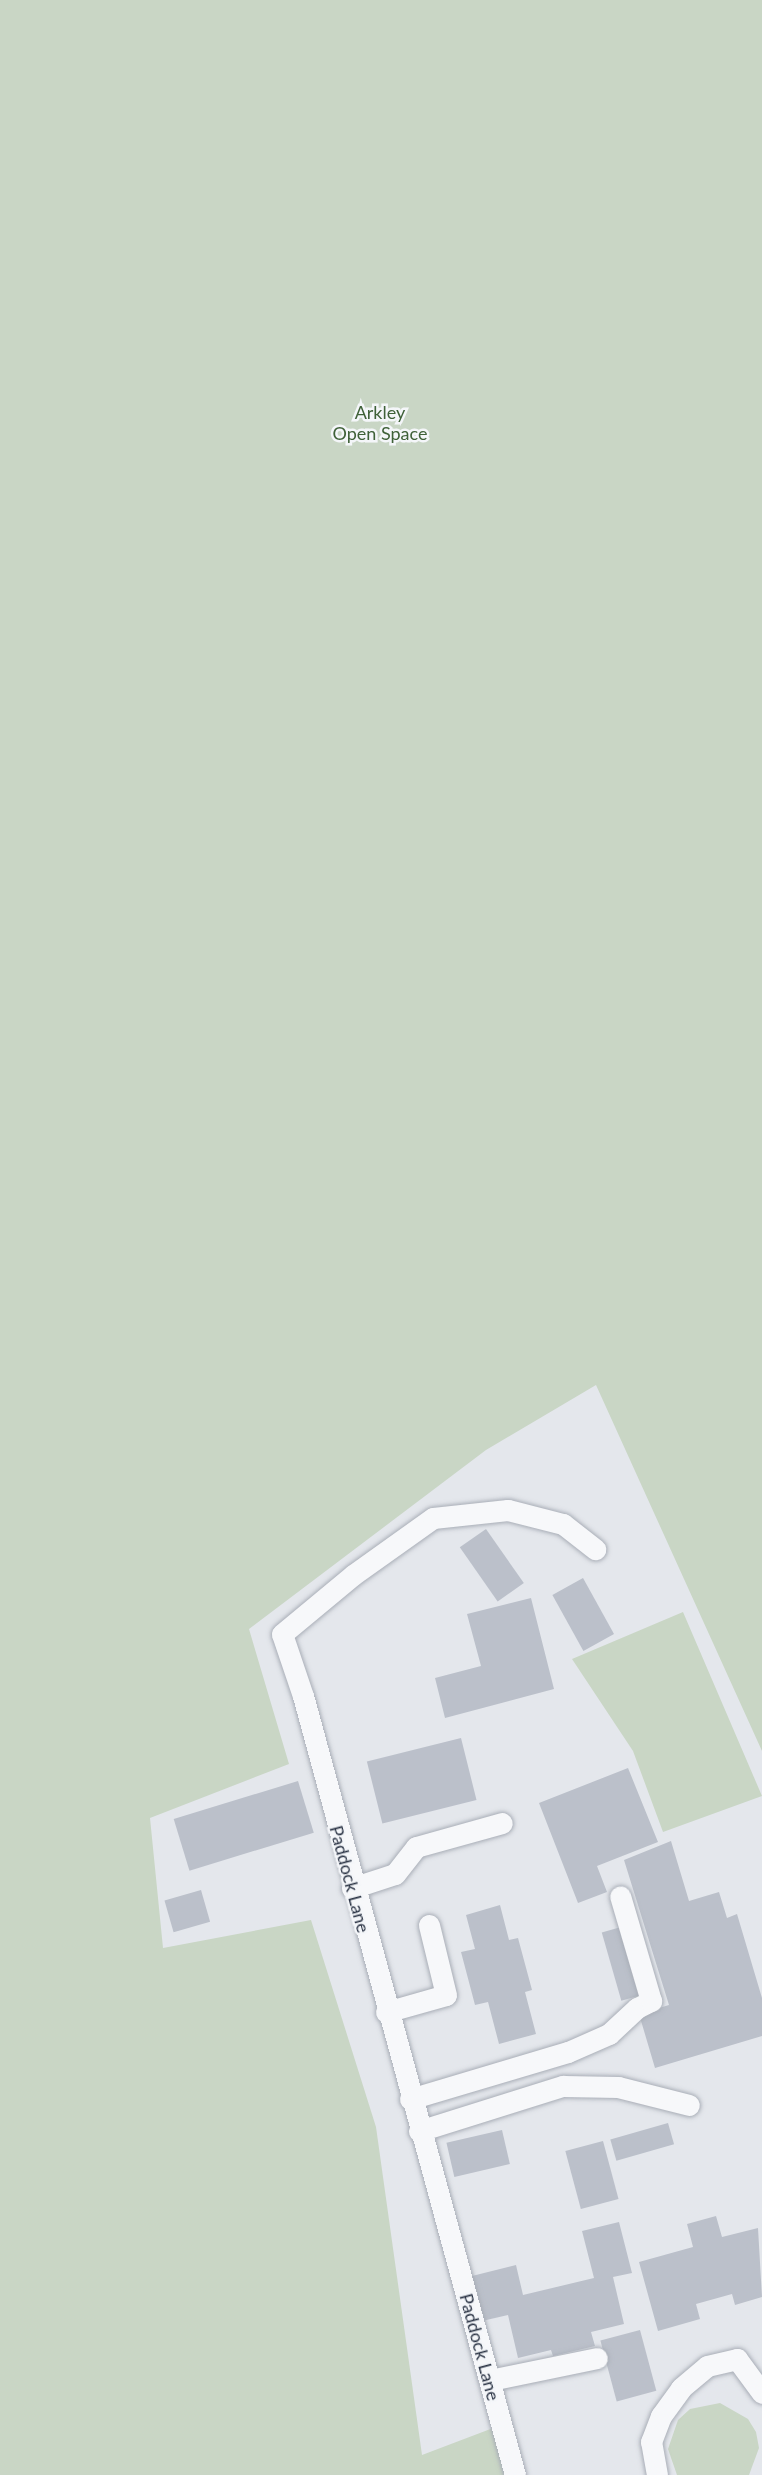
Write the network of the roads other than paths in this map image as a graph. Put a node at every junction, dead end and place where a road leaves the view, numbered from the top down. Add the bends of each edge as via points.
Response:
1 (595, 1550) dead end
2 (502, 1823) dead end
3 (352, 1888) junction
4 (620, 1896) dead end
5 (429, 1925) dead end
6 (386, 2012) junction
7 (410, 2099) junction
8 (689, 2105) dead end
9 (419, 2131) junction
10 (597, 2358) dead end
11 (490, 2380) junction
12 (762, 2393) edge
13 (515, 2475) edge
14 (657, 2475) edge

1 - 3 lane, Paddock Lane via 563,1524 508,1510 433,1518 353,1575 282,1634 303,1696
2 - 3 lane via 416,1847 395,1874
3 - 6 lane, Paddock Lane
4 - 7 lane via 651,2001 637,2008 609,2034 568,2052
5 - 6 lane via 446,1995
6 - 7 lane, Paddock Lane
7 - 9 lane, Paddock Lane
8 - 9 lane via 618,2087 564,2086
9 - 11 lane, Paddock Lane
10 - 11 lane
11 - 13 lane, Paddock Lane
12 - 14 lane via 737,2359 707,2366 681,2388 661,2416 651,2442

